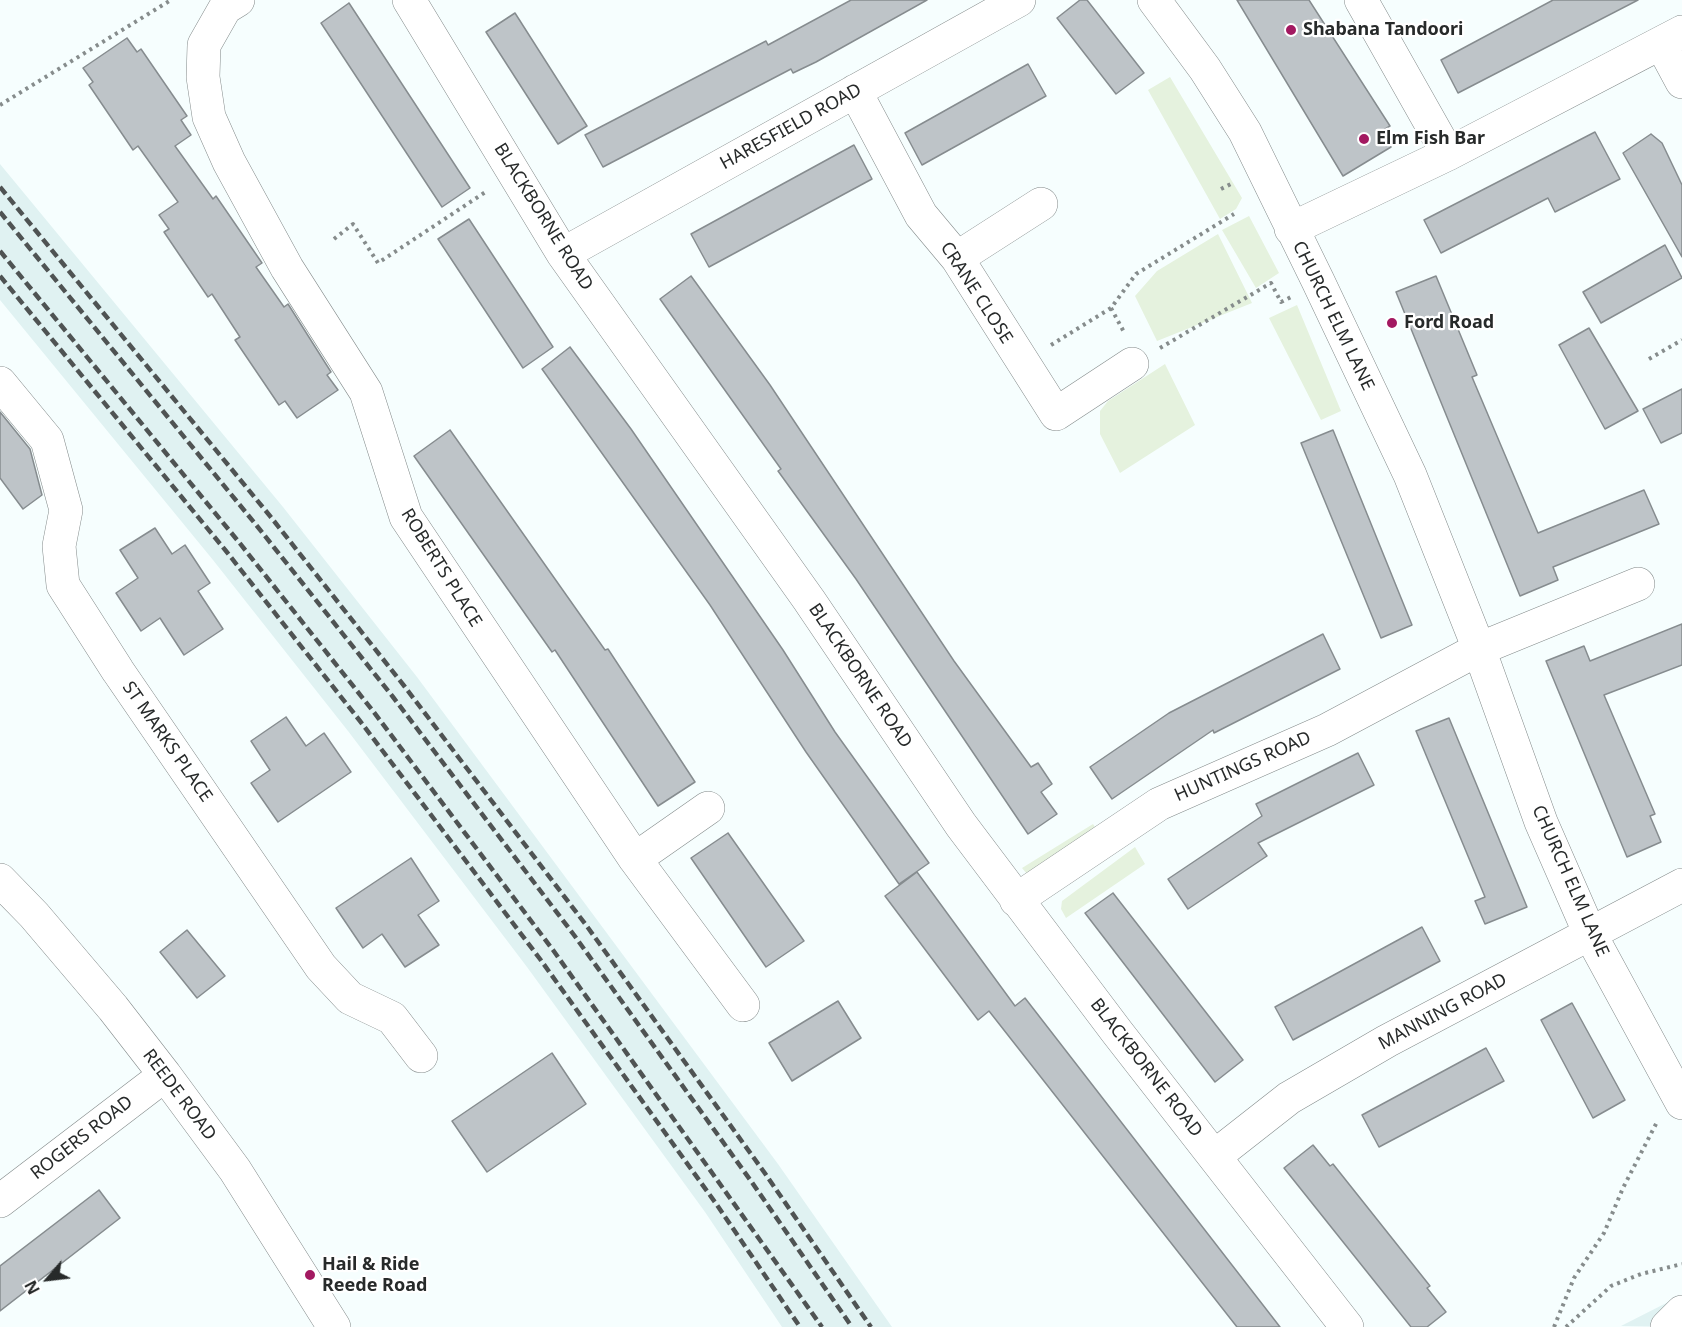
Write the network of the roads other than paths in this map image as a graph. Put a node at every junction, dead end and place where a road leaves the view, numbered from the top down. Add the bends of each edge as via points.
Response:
1 (238, 0) edge
2 (1019, 0) edge
3 (1154, 0) edge
4 (1360, 0) edge
5 (422, 5) edge
6 (1671, 37) edge
7 (1682, 82) edge
8 (855, 91) junction
9 (1448, 154) junction
10 (1041, 204) dead end
11 (1291, 229) junction
12 (562, 254) junction
13 (957, 258) junction
14 (1145, 356) road end
15 (0, 383) edge
16 (1638, 584) dead end
17 (1479, 650) junction
18 (708, 808) dead end
19 (635, 859) junction
20 (0, 880) edge
21 (1682, 885) edge
22 (1016, 900) junction
23 (1590, 934) junction
24 (743, 1005) dead end
25 (421, 1056) dead end
26 (165, 1075) junction
27 (1673, 1110) edge
28 (1215, 1156) junction
29 (0, 1201) edge
30 (1682, 1312) edge
31 (334, 1327) edge
32 (1347, 1327) edge
33 (1667, 1327) edge

1 - 19 street, ROBERTS PLACE via 225,8 204,45 202,77 208,117 287,268 366,392 406,517
2 - 8 street, HARESFIELD ROAD
3 - 11 street, CHURCH ELM LANE via 1245,132
4 - 9 street
5 - 12 street, BLACKBORNE ROAD
6 - 7 street
6 - 9 street
8 - 12 street, HARESFIELD ROAD
8 - 13 street, CRANE CLOSE via 921,215
9 - 11 street
10 - 13 street
11 - 17 street, CHURCH ELM LANE via 1410,475
12 - 22 street, BLACKBORNE ROAD
13 - 14 street, CRANE CLOSE via 1056,414
15 - 25 street, ST MARKS PLACE via 47,440 66,510 59,546 63,585 321,967 350,998 392,1018
16 - 17 street
17 - 22 street, HUNTINGS ROAD via 1327,730 1159,804
17 - 23 street, CHURCH ELM LANE via 1541,822
18 - 19 street
19 - 24 street, ROBERTS PLACE
20 - 26 street, REEDE ROAD via 113,1008
21 - 23 street, MANNING ROAD
22 - 28 street, BLACKBORNE ROAD
23 - 27 street, CHURCH ELM LANE
23 - 28 street, MANNING ROAD via 1387,1041 1289,1098
26 - 29 street, ROGERS ROAD
26 - 31 street, REEDE ROAD via 235,1170
28 - 32 street, BLACKBORNE ROAD
30 - 33 street

